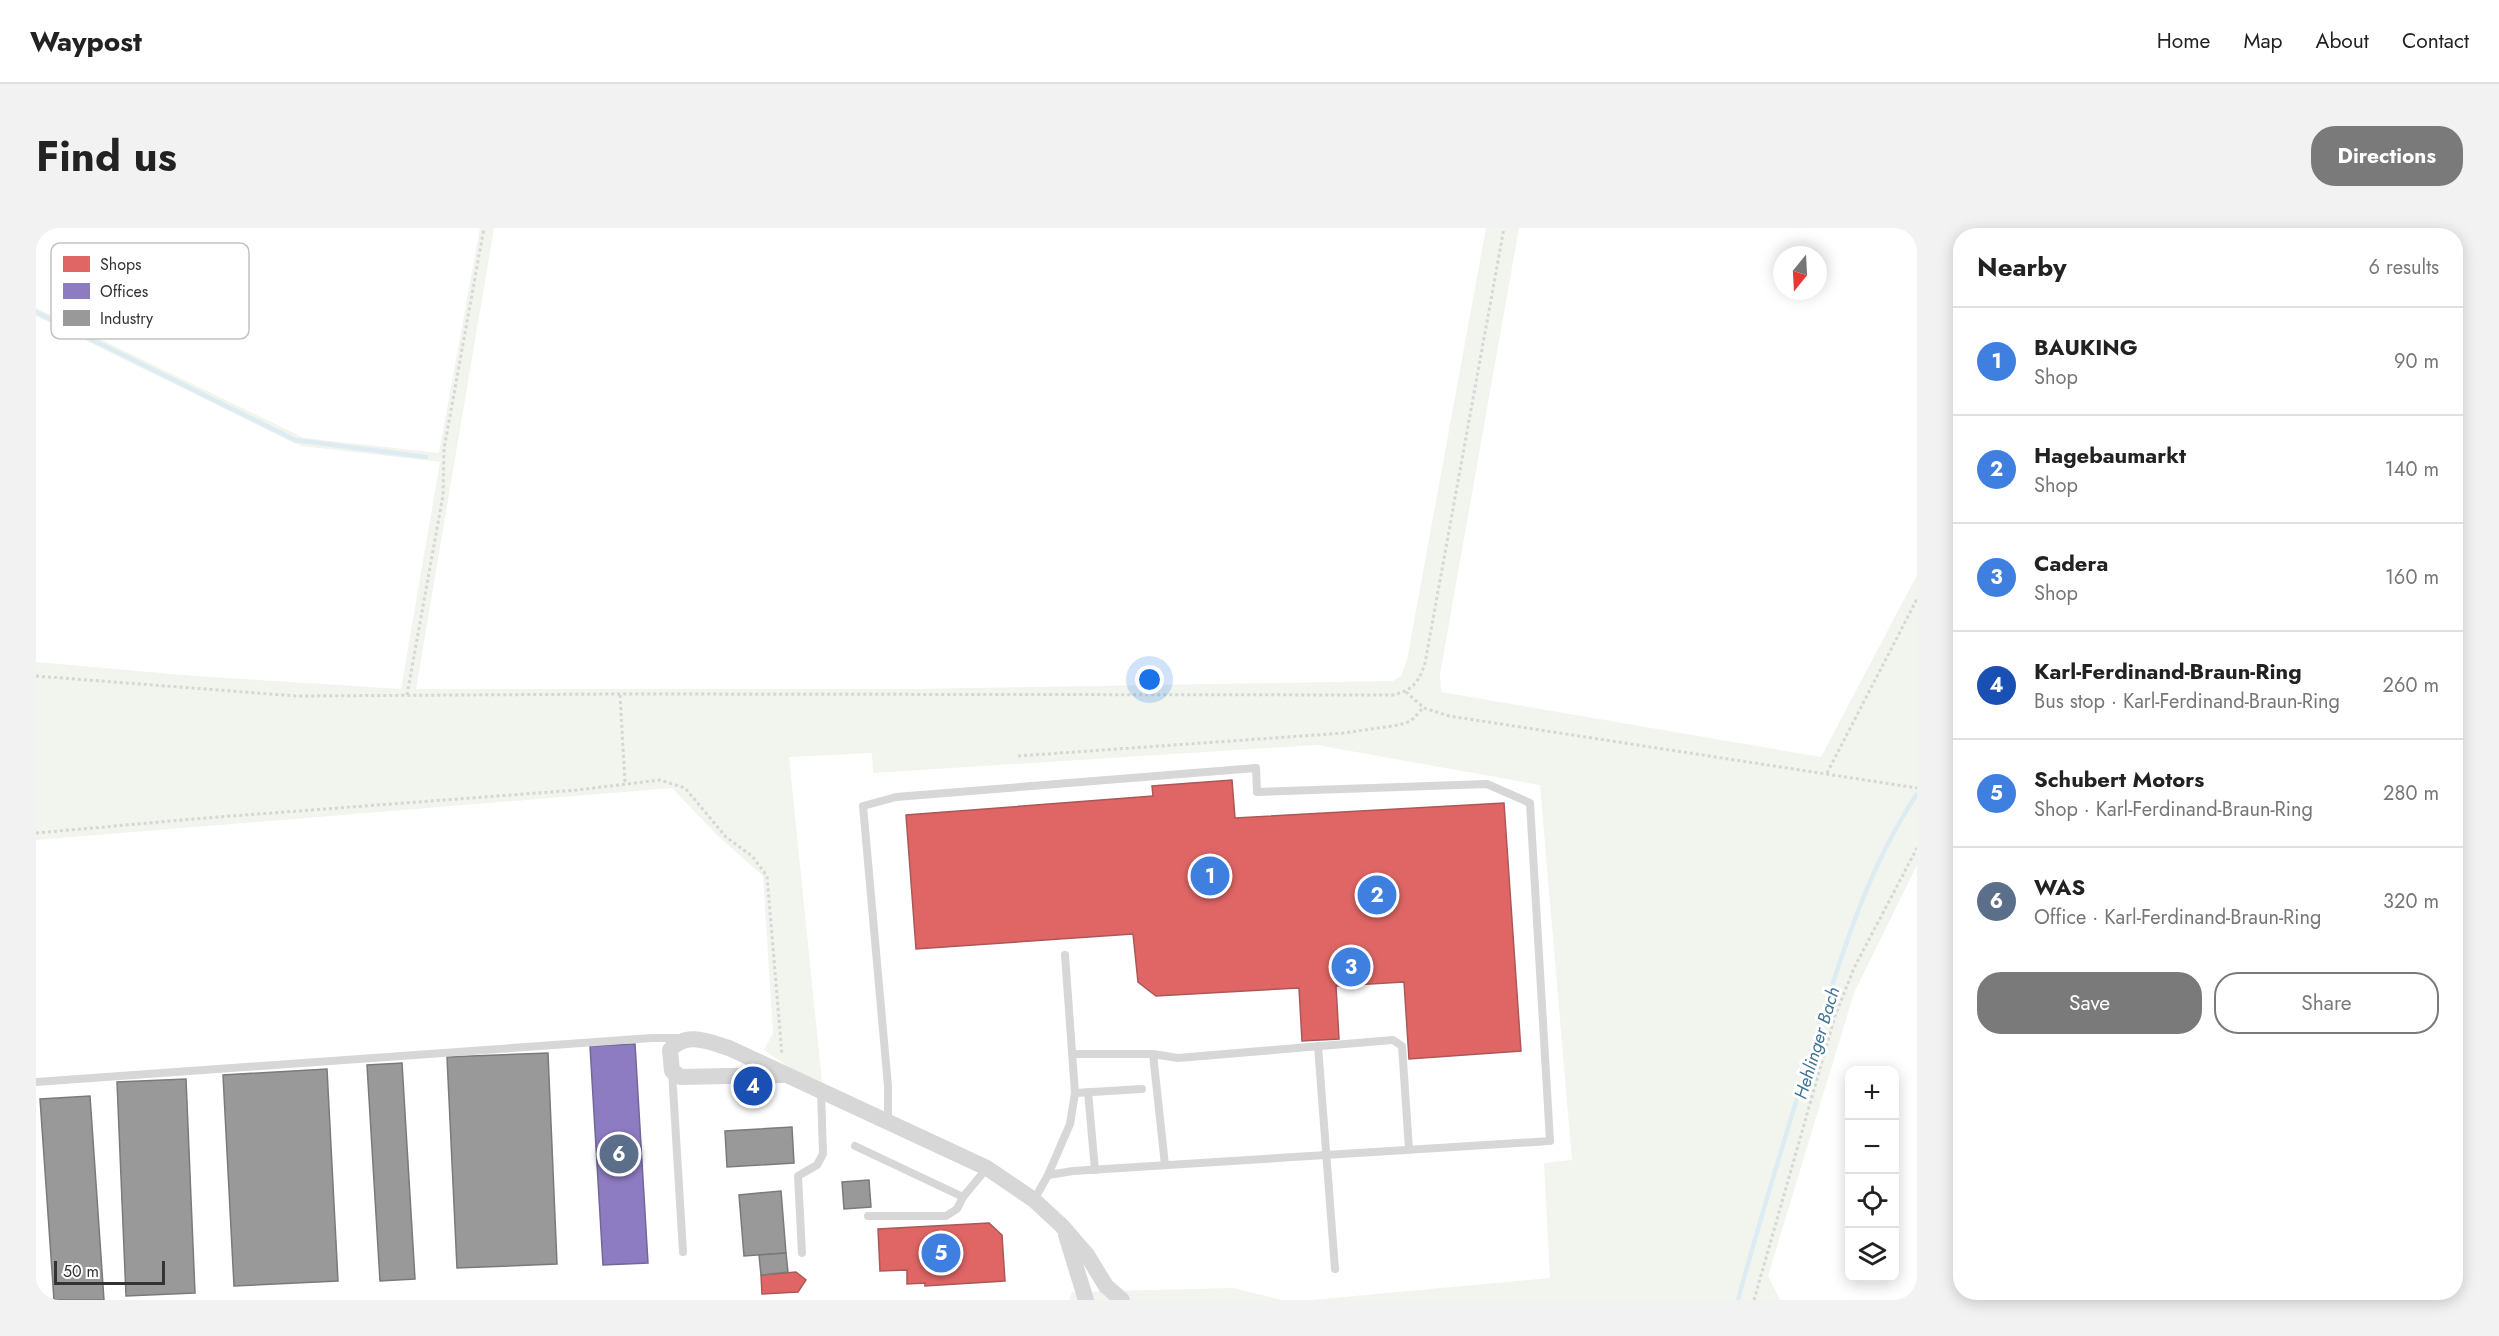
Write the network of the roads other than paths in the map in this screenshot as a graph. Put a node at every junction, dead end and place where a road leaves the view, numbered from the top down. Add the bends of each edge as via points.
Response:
1 (1065, 955) dead end
2 (696, 1038) junction
3 (1318, 1046) junction
4 (1073, 1054) junction
5 (1154, 1054) junction
6 (672, 1071) junction
7 (783, 1075) junction
8 (36, 1082) edge
9 (1142, 1089) dead end
10 (820, 1091) junction
11 (1088, 1092) junction
12 (1075, 1093) junction
13 (888, 1123) junction
14 (855, 1146) dead end
15 (1409, 1149) junction
16 (1326, 1154) junction
17 (1164, 1165) junction
18 (987, 1168) junction
19 (1095, 1170) junction
20 (1048, 1176) junction
21 (963, 1197) junction
22 (1034, 1200) junction
23 (868, 1216) dead end
24 (1062, 1226) junction
25 (684, 1252) dead end
26 (802, 1253) dead end
27 (1335, 1269) dead end
28 (1105, 1293) edge
29 (1086, 1300) edge
30 (1122, 1300) edge

1 - 4 lane
2 - 6 street via 677,1042 670,1050
2 - 7 street via 729,1048
2 - 8 lane
3 - 5 lane via 1178,1058
3 - 15 lane via 1393,1040 1402,1046
3 - 16 lane
4 - 5 lane
4 - 12 lane
5 - 17 lane
6 - 7 street via 681,1077
6 - 25 lane
7 - 10 street
9 - 11 lane
10 - 13 street
10 - 26 lane via 823,1154 817,1165 798,1176
11 - 12 lane
11 - 19 lane
12 - 20 lane via 1070,1124
13 - 15 lane via 863,806 896,796 1256,768 1257,792 1487,784 1530,804 1550,1141
13 - 18 street
14 - 21 lane
15 - 16 lane
16 - 17 lane
16 - 27 lane
17 - 19 lane
18 - 21 lane
18 - 22 street
19 - 20 lane
20 - 22 lane
21 - 23 lane via 957,1209 946,1216
22 - 24 street
24 - 28 street via 1087,1255
24 - 29 street
28 - 30 street

